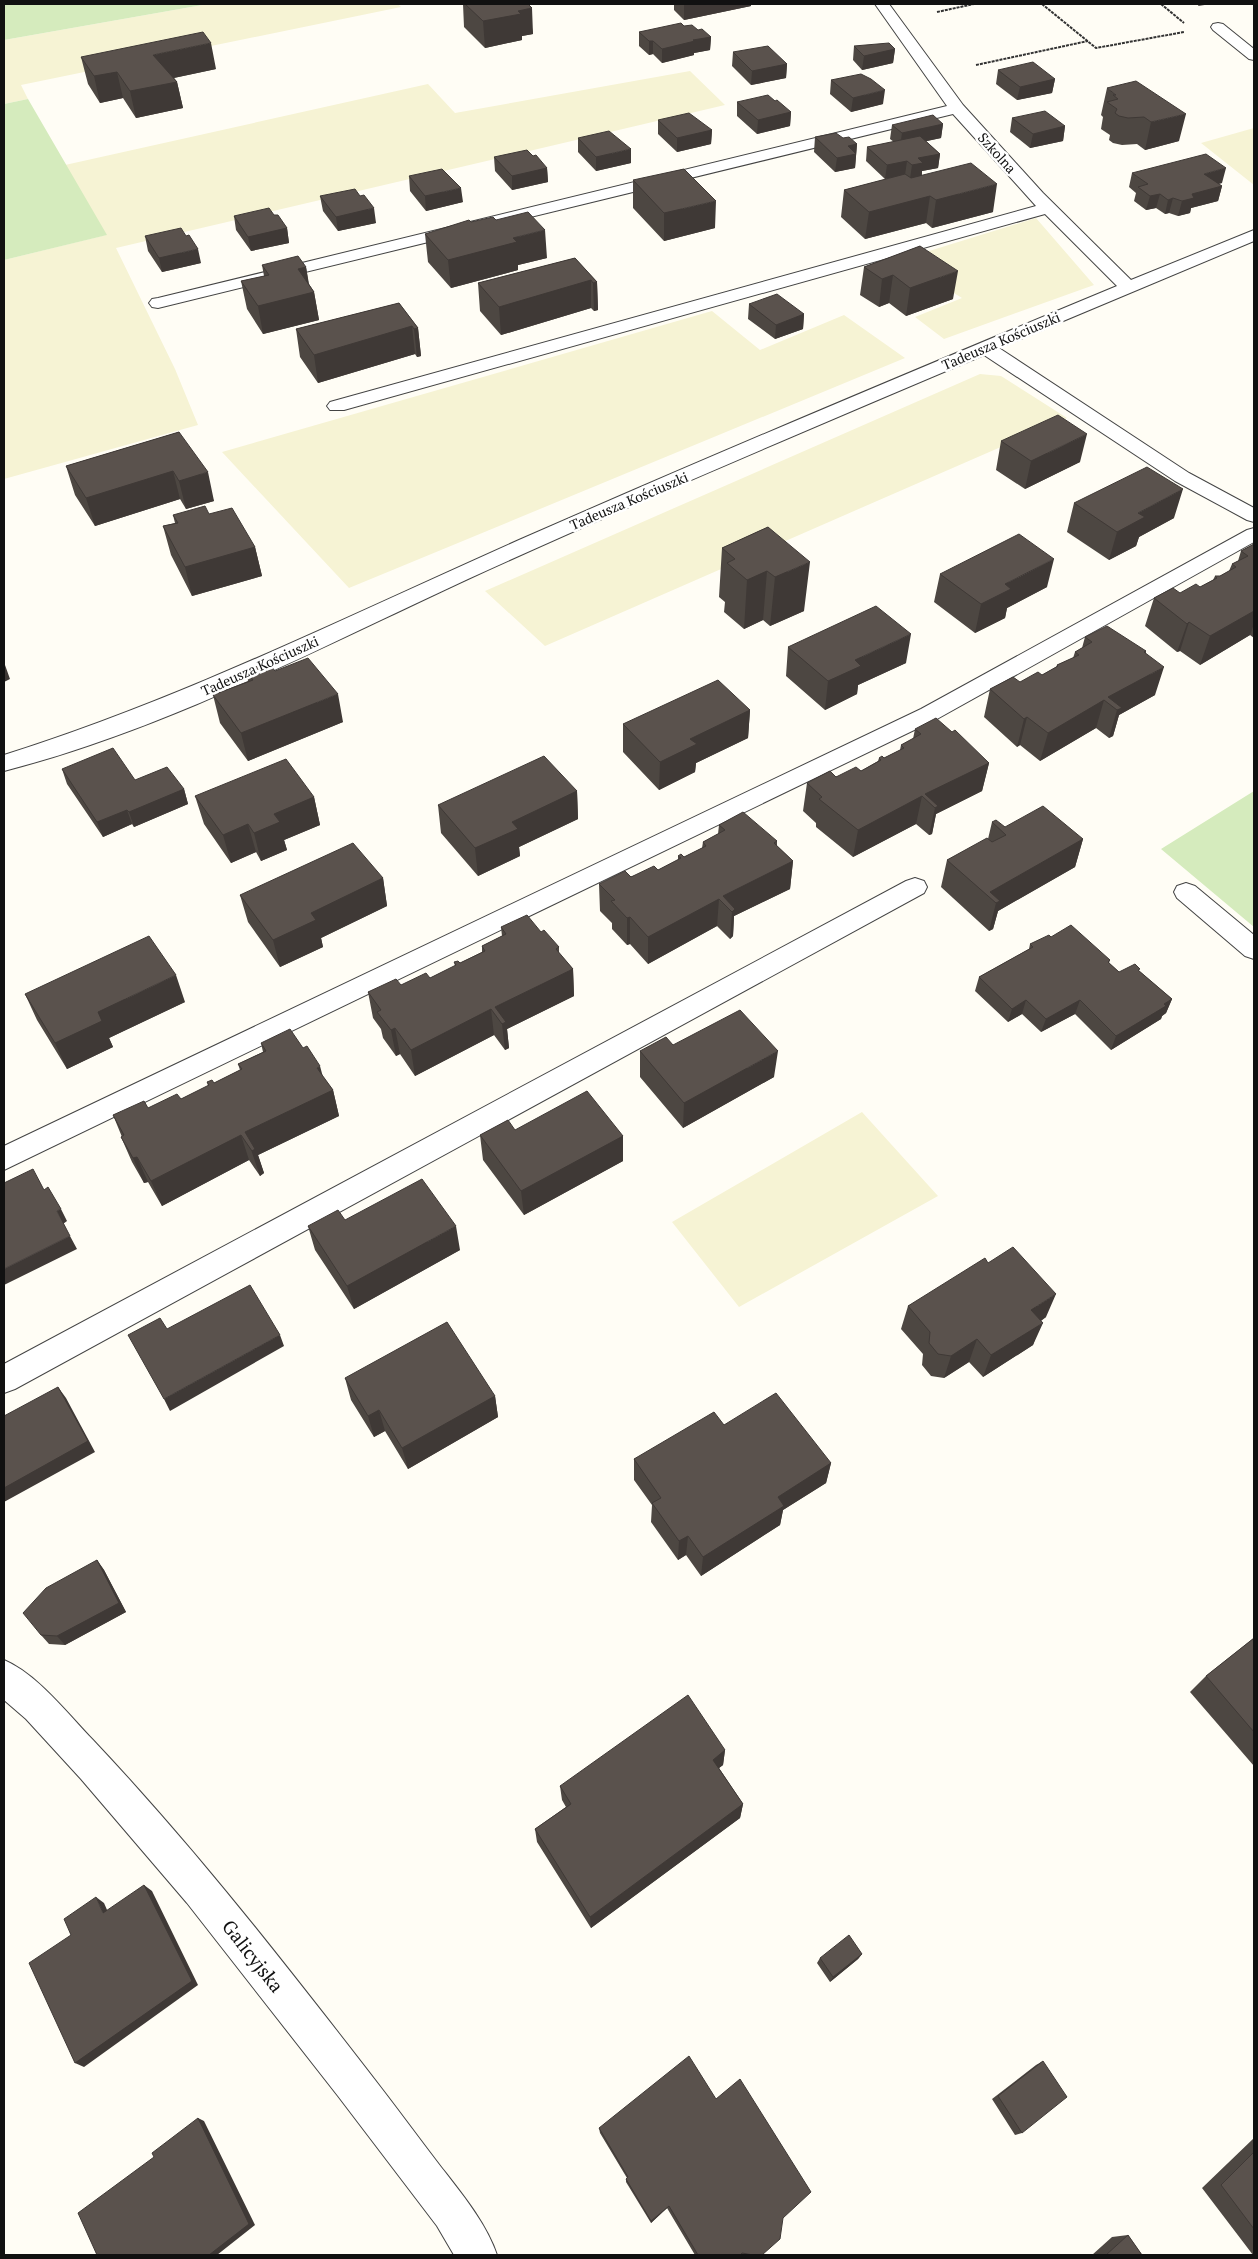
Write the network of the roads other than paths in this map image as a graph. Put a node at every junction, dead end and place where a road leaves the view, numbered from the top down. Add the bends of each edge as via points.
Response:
1 (882, 4) edge
2 (1218, 27) dead end
3 (1254, 56) edge
4 (957, 108) junction
5 (1048, 208) junction
6 (1254, 235) edge
7 (1129, 287) junction
8 (158, 303) dead end
9 (985, 347) junction
10 (337, 406) dead end
11 (1254, 516) edge
12 (1254, 534) edge
13 (4, 763) edge
14 (915, 887) dead end
15 (1186, 892) dead end
16 (1254, 949) edge
17 (4, 1159) edge
18 (4, 1379) edge
19 (4, 1677) edge
20 (477, 2255) edge

1 - 4 street, Szkolna
2 - 3 street
4 - 5 street, Szkolna
4 - 8 street
5 - 7 street, Szkolna
5 - 10 street
6 - 7 street, Tadeusza Kościuszki
7 - 9 street, Tadeusza Kościuszki
9 - 11 street via 1182,477
9 - 13 street, Tadeusza Kościuszki via 524,546 171,705
12 - 17 street via 929,714
14 - 18 street
15 - 16 street
19 - 20 street, Galicyjska via 62,1733 234,1930 452,2212

